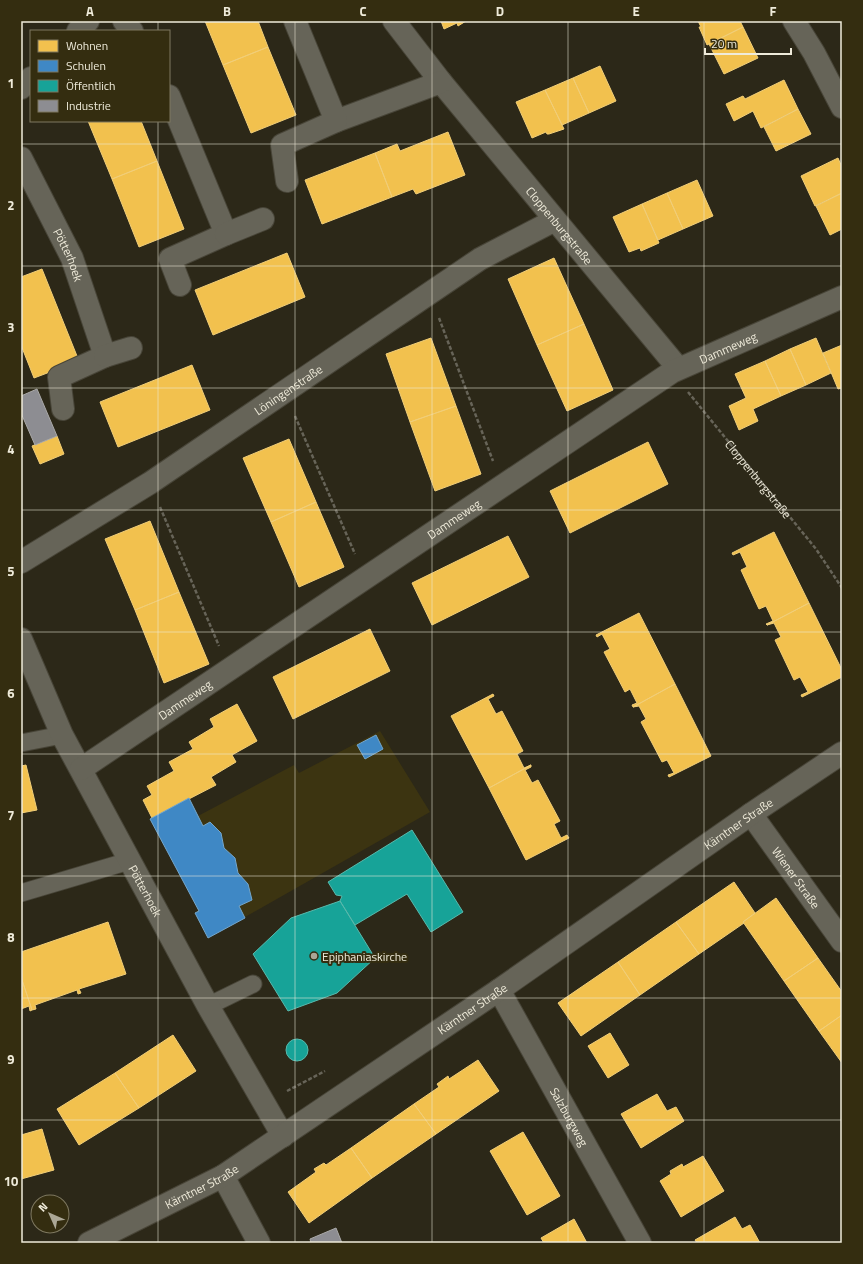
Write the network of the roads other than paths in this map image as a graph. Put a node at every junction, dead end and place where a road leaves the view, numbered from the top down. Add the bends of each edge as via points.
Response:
1 (88, 21) edge
2 (124, 21) edge
3 (295, 21) edge
4 (394, 21) edge
5 (794, 21) edge
6 (79, 30) edge
7 (131, 30) edge
8 (30, 79) edge
9 (441, 82) junction
10 (21, 88) edge
11 (170, 98) edge
12 (842, 107) edge
13 (336, 121) junction
14 (21, 158) edge
15 (287, 181) dead end
16 (263, 219) dead end
17 (555, 220) junction
18 (226, 234) junction
19 (180, 285) dead end
20 (842, 297) edge
21 (131, 348) dead end
22 (105, 356) junction
23 (675, 370) junction
24 (63, 409) dead end
25 (21, 562) edge
26 (21, 640) edge
27 (62, 735) junction
28 (21, 743) edge
29 (839, 762) edge
30 (81, 769) junction
31 (751, 814) junction
32 (129, 861) junction
33 (21, 893) edge
34 (842, 941) edge
35 (254, 984) dead end
36 (499, 990) junction
37 (208, 1006) junction
38 (283, 1136) junction
39 (223, 1176) junction
40 (90, 1243) edge
41 (259, 1243) edge
42 (640, 1243) edge

1 - 6 street
2 - 7 street
3 - 13 street
4 - 9 street, Cloppenburgstraße
5 - 12 street
8 - 10 street
9 - 13 street
9 - 17 street, Cloppenburgstraße
11 - 18 street
13 - 15 street via 282,145
14 - 22 street, Pötterhoek via 72,258
16 - 18 street
17 - 23 street, Cloppenburgstraße
17 - 25 street, Löningenstraße via 480,259 150,482
18 - 19 street via 170,259
20 - 23 street, Dammeweg
21 - 22 street
22 - 24 street via 59,377
23 - 30 street, Dammeweg
26 - 27 street, Pötterhoek
27 - 28 lane
27 - 30 street, Pötterhoek
29 - 31 street, Kärntner Straße
30 - 32 street, Pötterhoek
31 - 34 street, Wiener Straße
31 - 36 street, Kärntner Straße
32 - 33 lane
32 - 37 street, Pötterhoek
35 - 37 lane
36 - 38 street, Kärntner Straße
36 - 42 street, Salzburgweg
37 - 38 street, Pötterhoek
38 - 39 street, Kärntner Straße
39 - 40 street, Kärntner Straße
39 - 41 street

